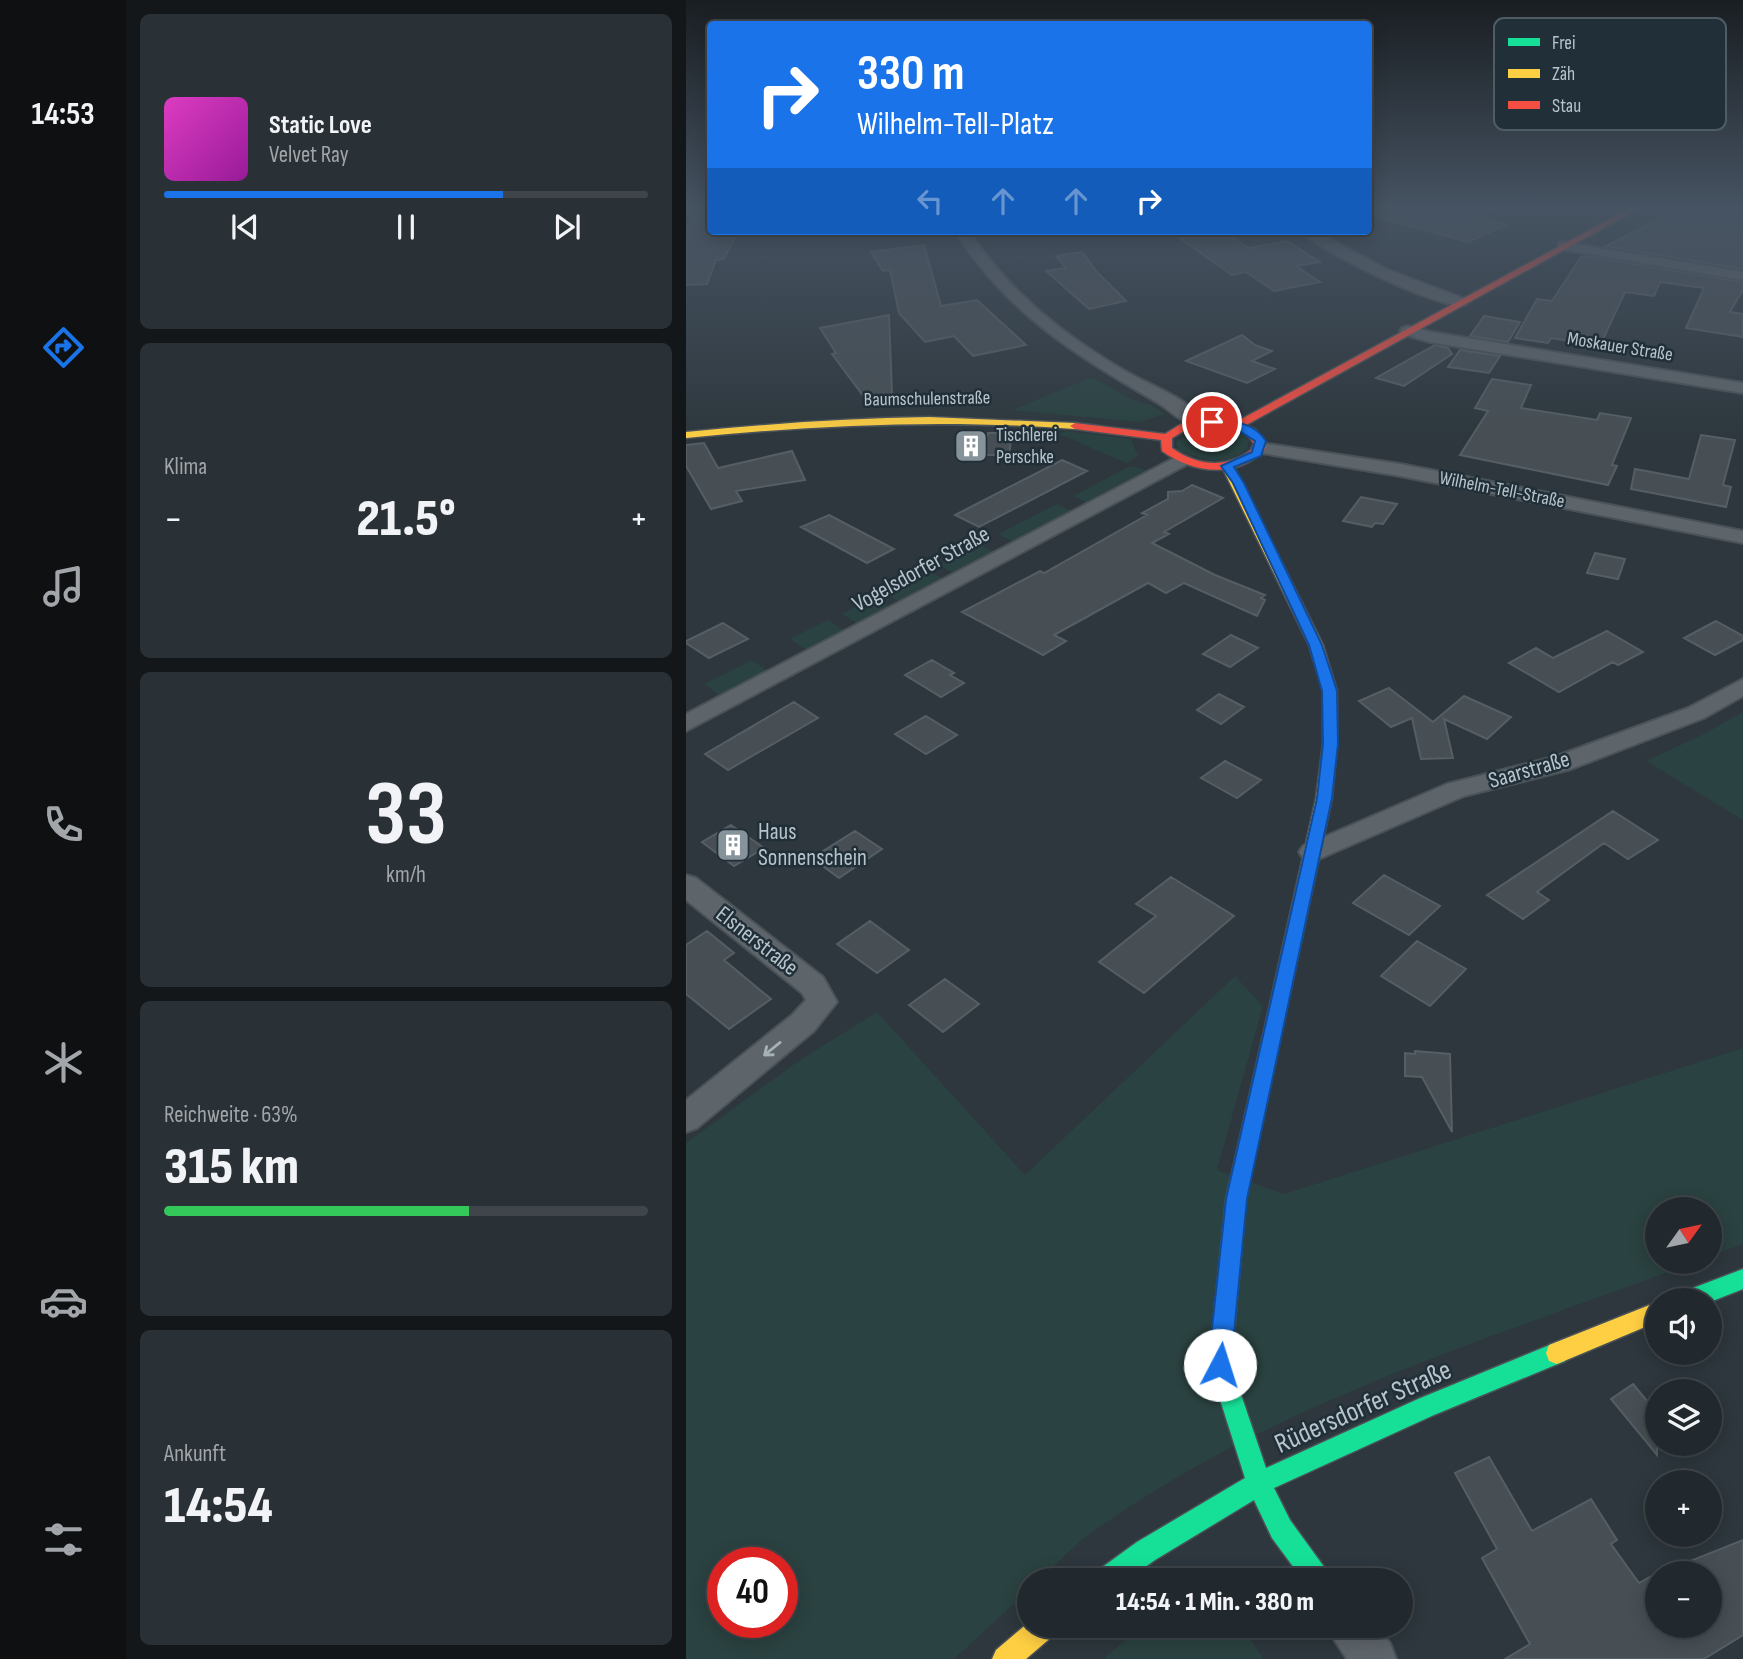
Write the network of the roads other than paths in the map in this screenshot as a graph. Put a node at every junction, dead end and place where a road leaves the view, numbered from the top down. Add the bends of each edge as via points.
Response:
1 (1002, 284) edge
2 (1405, 284) edge
3 (1493, 284) edge
4 (1460, 302) junction
5 (1408, 331) junction
6 (1743, 388) edge
7 (1198, 423) junction
8 (1238, 425) junction
9 (686, 435) edge
10 (1167, 437) junction
11 (1261, 447) junction
12 (1180, 461) junction
13 (1227, 466) junction
14 (1743, 537) edge
15 (1743, 686) edge
16 (686, 724) edge
17 (1312, 852) junction
18 (686, 885) edge
19 (686, 1119) edge
20 (1743, 1279) edge
21 (1719, 1288) edge
22 (1645, 1317) edge
23 (1259, 1482) junction
24 (1123, 1568) edge
25 (1309, 1568) edge
26 (1030, 1638) edge
27 (1359, 1638) edge
28 (1005, 1659) edge
29 (1374, 1659) edge

1 - 7 street via 1081,350
2 - 4 street
3 - 4 street
4 - 5 street
5 - 6 street, Moskauer Straße
5 - 8 street
7 - 8 street
7 - 10 street
8 - 11 street via 1256,435
9 - 10 street, Baumschulenstraße via 823,422 946,418 1062,423
10 - 12 street via 1166,449
11 - 13 street via 1249,459
11 - 14 street, Wilhelm-Tell-Straße
12 - 13 street
12 - 16 street, Vogelsdorfer Straße
13 - 17 street via 1315,645 1329,691 1329,758
15 - 17 street, Saarstraße via 1696,713 1562,763 1456,790
17 - 23 street via 1236,1199 1220,1365
18 -> 19 street, Elsnerstraße via 813,985 822,1002 803,1023
20 - 21 street
22 - 23 street, Rüdersdorfer Straße
23 - 24 street, Rüdersdorfer Straße
23 - 25 street via 1281,1529
26 - 28 street
27 - 29 street

